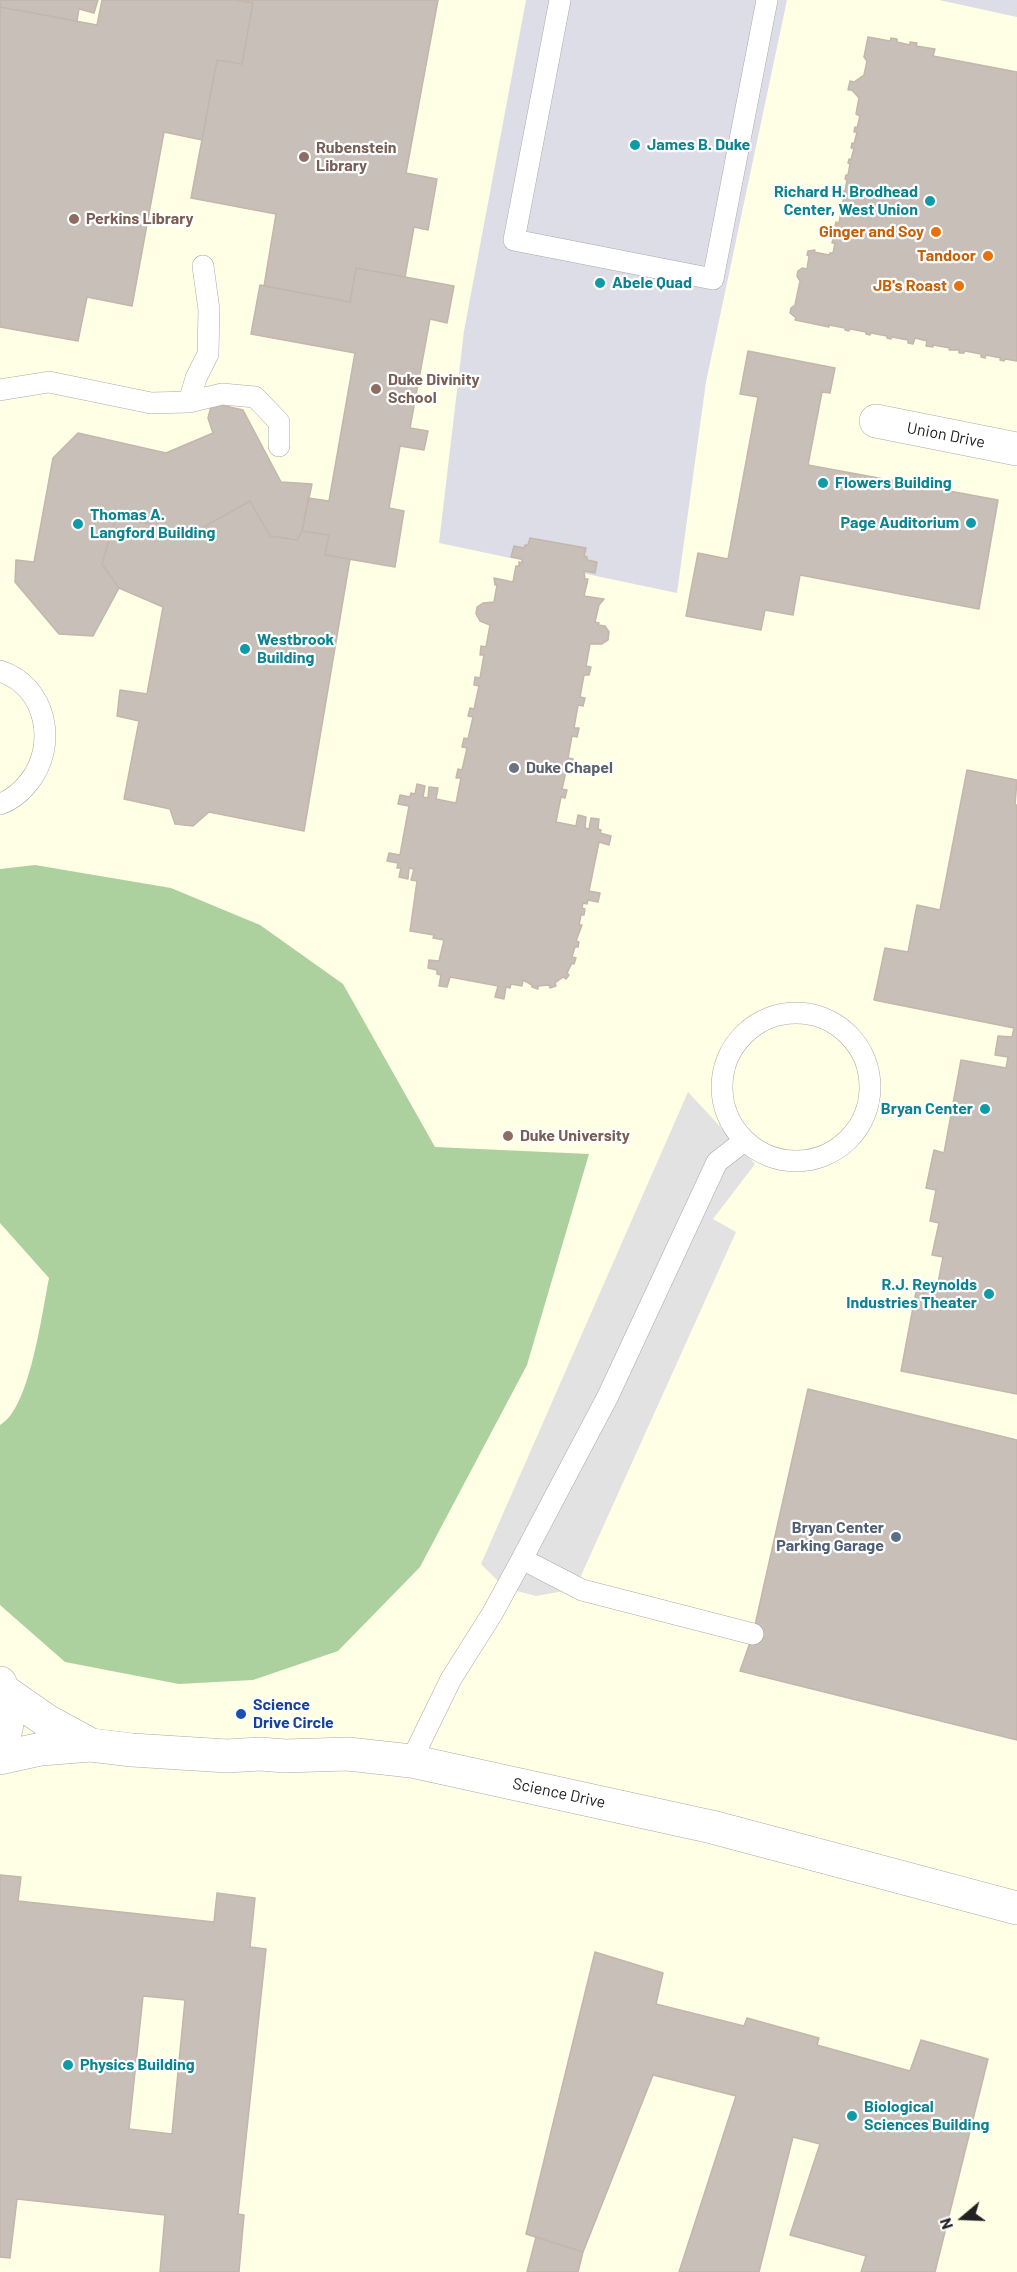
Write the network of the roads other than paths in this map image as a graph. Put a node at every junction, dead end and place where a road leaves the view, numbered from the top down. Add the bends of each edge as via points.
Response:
1 (560, 0) edge
2 (767, 0) edge
3 (203, 266) dead end
4 (0, 390) edge
5 (189, 402) junction
6 (876, 421) dead end
7 (279, 446) dead end
8 (1017, 449) edge
9 (0, 671) edge
10 (0, 804) edge
11 (744, 1141) junction
12 (522, 1559) junction
13 (753, 1634) dead end
14 (2, 1687) edge
15 (0, 1745) edge
16 (91, 1745) junction
17 (0, 1758) edge
18 (411, 1761) junction
19 (1017, 1908) edge

1 - 2 lane via 514,240 713,279
3 - 5 lane via 209,310 208,354
4 - 5 lane via 49,382 151,403
5 - 7 lane via 222,394 255,397 279,422
6 - 8 street, Union Drive
9 - 10 lane via 25,687 39,705 46,727 45,750 37,772 23,790
11 - 11 lane via 765,1155 788,1162 813,1160 842,1146 854,1135 866,1113 871,1089 867,1065 856,1043 838,1026 815,1016 791,1013 768,1018 747,1031 731,1050 723,1073 723,1098 730,1121
11 - 12 lane via 717,1162 608,1396
12 - 13 lane via 582,1590
12 - 18 lane via 452,1679
14 - 15 street, Science Drive via 9,1710
14 - 16 street, Science Drive via 28,1709
16 - 17 street, Science Drive via 41,1749
16 - 18 street, Science Drive via 227,1756 348,1754
18 - 19 street, Science Drive via 712,1827

